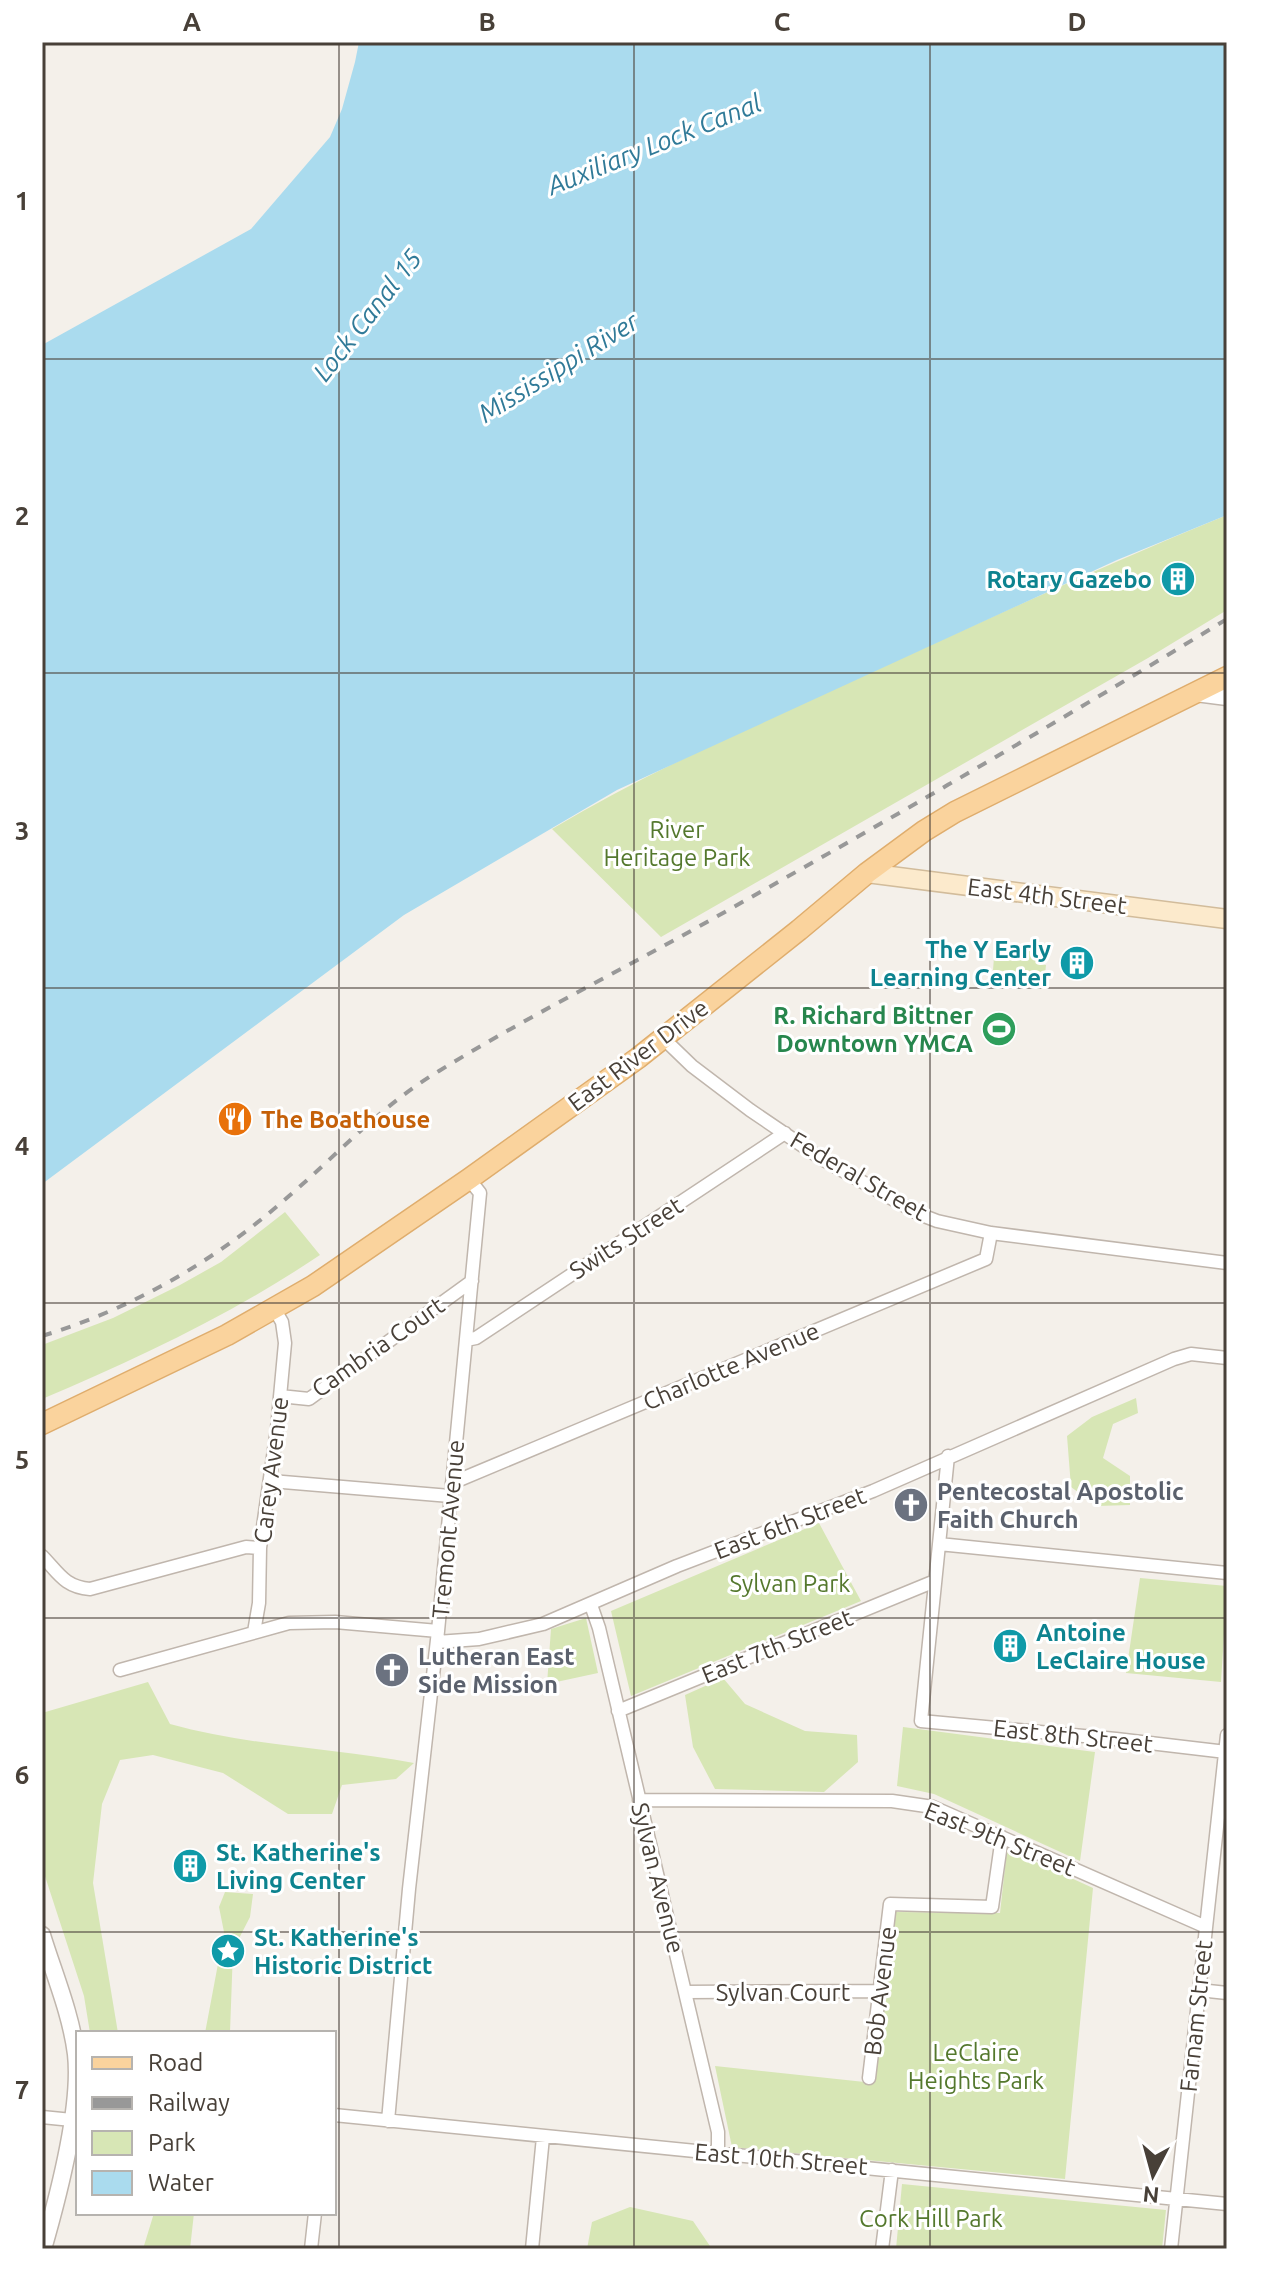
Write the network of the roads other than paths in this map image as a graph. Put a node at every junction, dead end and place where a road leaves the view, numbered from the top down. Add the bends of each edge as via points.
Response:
1 (1227, 677) edge
2 (1196, 693) junction
3 (1227, 697) edge
4 (867, 873) junction
5 (1227, 919) edge
6 (663, 1038) junction
7 (785, 1133) junction
8 (469, 1179) junction
9 (991, 1233) junction
10 (1227, 1263) edge
11 (472, 1281) junction
12 (275, 1310) junction
13 (466, 1340) junction
14 (1227, 1358) edge
15 (280, 1396) junction
16 (42, 1424) edge
17 (948, 1456) junction
18 (271, 1481) junction
19 (451, 1489) junction
20 (939, 1544) junction
21 (260, 1548) junction
22 (42, 1556) edge
23 (1227, 1573) edge
24 (935, 1581) junction
25 (591, 1605) junction
26 (254, 1632) junction
27 (437, 1636) junction
28 (120, 1670) dead end
29 (618, 1711) junction
30 (1227, 1735) edge
31 (1226, 1752) edge
32 (1224, 1782) edge
33 (639, 1800) junction
34 (1002, 1837) junction
35 (1206, 1927) junction
36 (42, 1935) edge
37 (1199, 1990) junction
38 (879, 1991) junction
39 (686, 1992) junction
40 (1227, 1993) edge
41 (869, 2078) dead end
42 (76, 2088) edge
43 (336, 2115) edge
44 (42, 2117) edge
45 (72, 2120) junction
46 (388, 2121) junction
47 (543, 2137) junction
48 (718, 2153) junction
49 (892, 2170) junction
50 (1176, 2200) junction
51 (1227, 2204) edge
52 (315, 2215) edge
53 (43, 2249) edge
54 (311, 2249) edge
55 (532, 2249) edge
56 (882, 2249) edge
57 (1171, 2249) edge

1 - 2 main road, East River Drive
2 - 3 street
2 - 4 main road, East River Drive via 955,812
4 - 5 main road, East 4th Street
4 - 6 main road, East River Drive
6 - 7 street, Federal Street via 692,1066
6 - 8 main road, East River Drive
7 - 9 street, Federal Street via 910,1210
7 - 13 street, Swits Street
8 - 11 street, Tremont Avenue via 480,1193
8 - 12 main road, East River Drive
9 - 10 street, Federal Street
9 - 19 street, Charlotte Avenue via 986,1259
11 - 13 street, Tremont Avenue
11 - 15 street, Cambria Court via 309,1399
12 - 15 street, Carey Avenue via 285,1343
12 - 16 main road, East River Drive
13 - 19 street, Tremont Avenue
14 - 17 street, East 6th Street via 1191,1354 1174,1359
15 - 18 street, Carey Avenue
17 - 20 street
17 - 25 street, East 6th Street
18 - 19 street, Charlotte Avenue
18 - 21 street, Carey Avenue
19 - 27 street, Tremont Avenue
20 - 23 street
20 - 24 street
21 - 22 street via 246,1547 90,1589 67,1583
21 - 26 street, Carey Avenue
24 - 29 street, East 7th Street
24 - 31 street, East 8th Street via 921,1721
25 - 27 street, East 6th Street via 529,1629 479,1639
25 - 29 street, Sylvan Avenue
26 - 27 street, East 6th Street via 289,1623 335,1622
26 - 28 street, East 6th Street
27 - 46 street, Tremont Avenue
29 - 33 street, Sylvan Avenue
30 - 31 street, Farnam Street
31 - 32 street, Farnam Street
32 - 35 street, Farnam Street
33 - 34 street, East 9th Street via 892,1801 933,1807
33 - 39 street, Sylvan Avenue
34 - 35 street, East 9th Street
34 - 38 street, Bob Avenue via 992,1907 890,1904
35 - 37 street, Farnam Street
36 - 42 street via 76,2054
37 - 40 street
37 - 50 street, Farnam Street
38 - 39 street, Sylvan Court
38 - 41 street, Bob Avenue
39 - 48 street, Sylvan Avenue via 718,2132
42 - 45 street
43 - 46 street, East 10th Street
44 - 45 street
45 - 53 street
46 - 47 street, East 10th Street
47 - 48 street, East 10th Street
47 - 55 street
48 - 49 street, East 10th Street
49 - 50 street, East 10th Street
49 - 56 street
50 - 51 street, East 10th Street
50 - 57 street, Farnam Street
52 - 54 street

